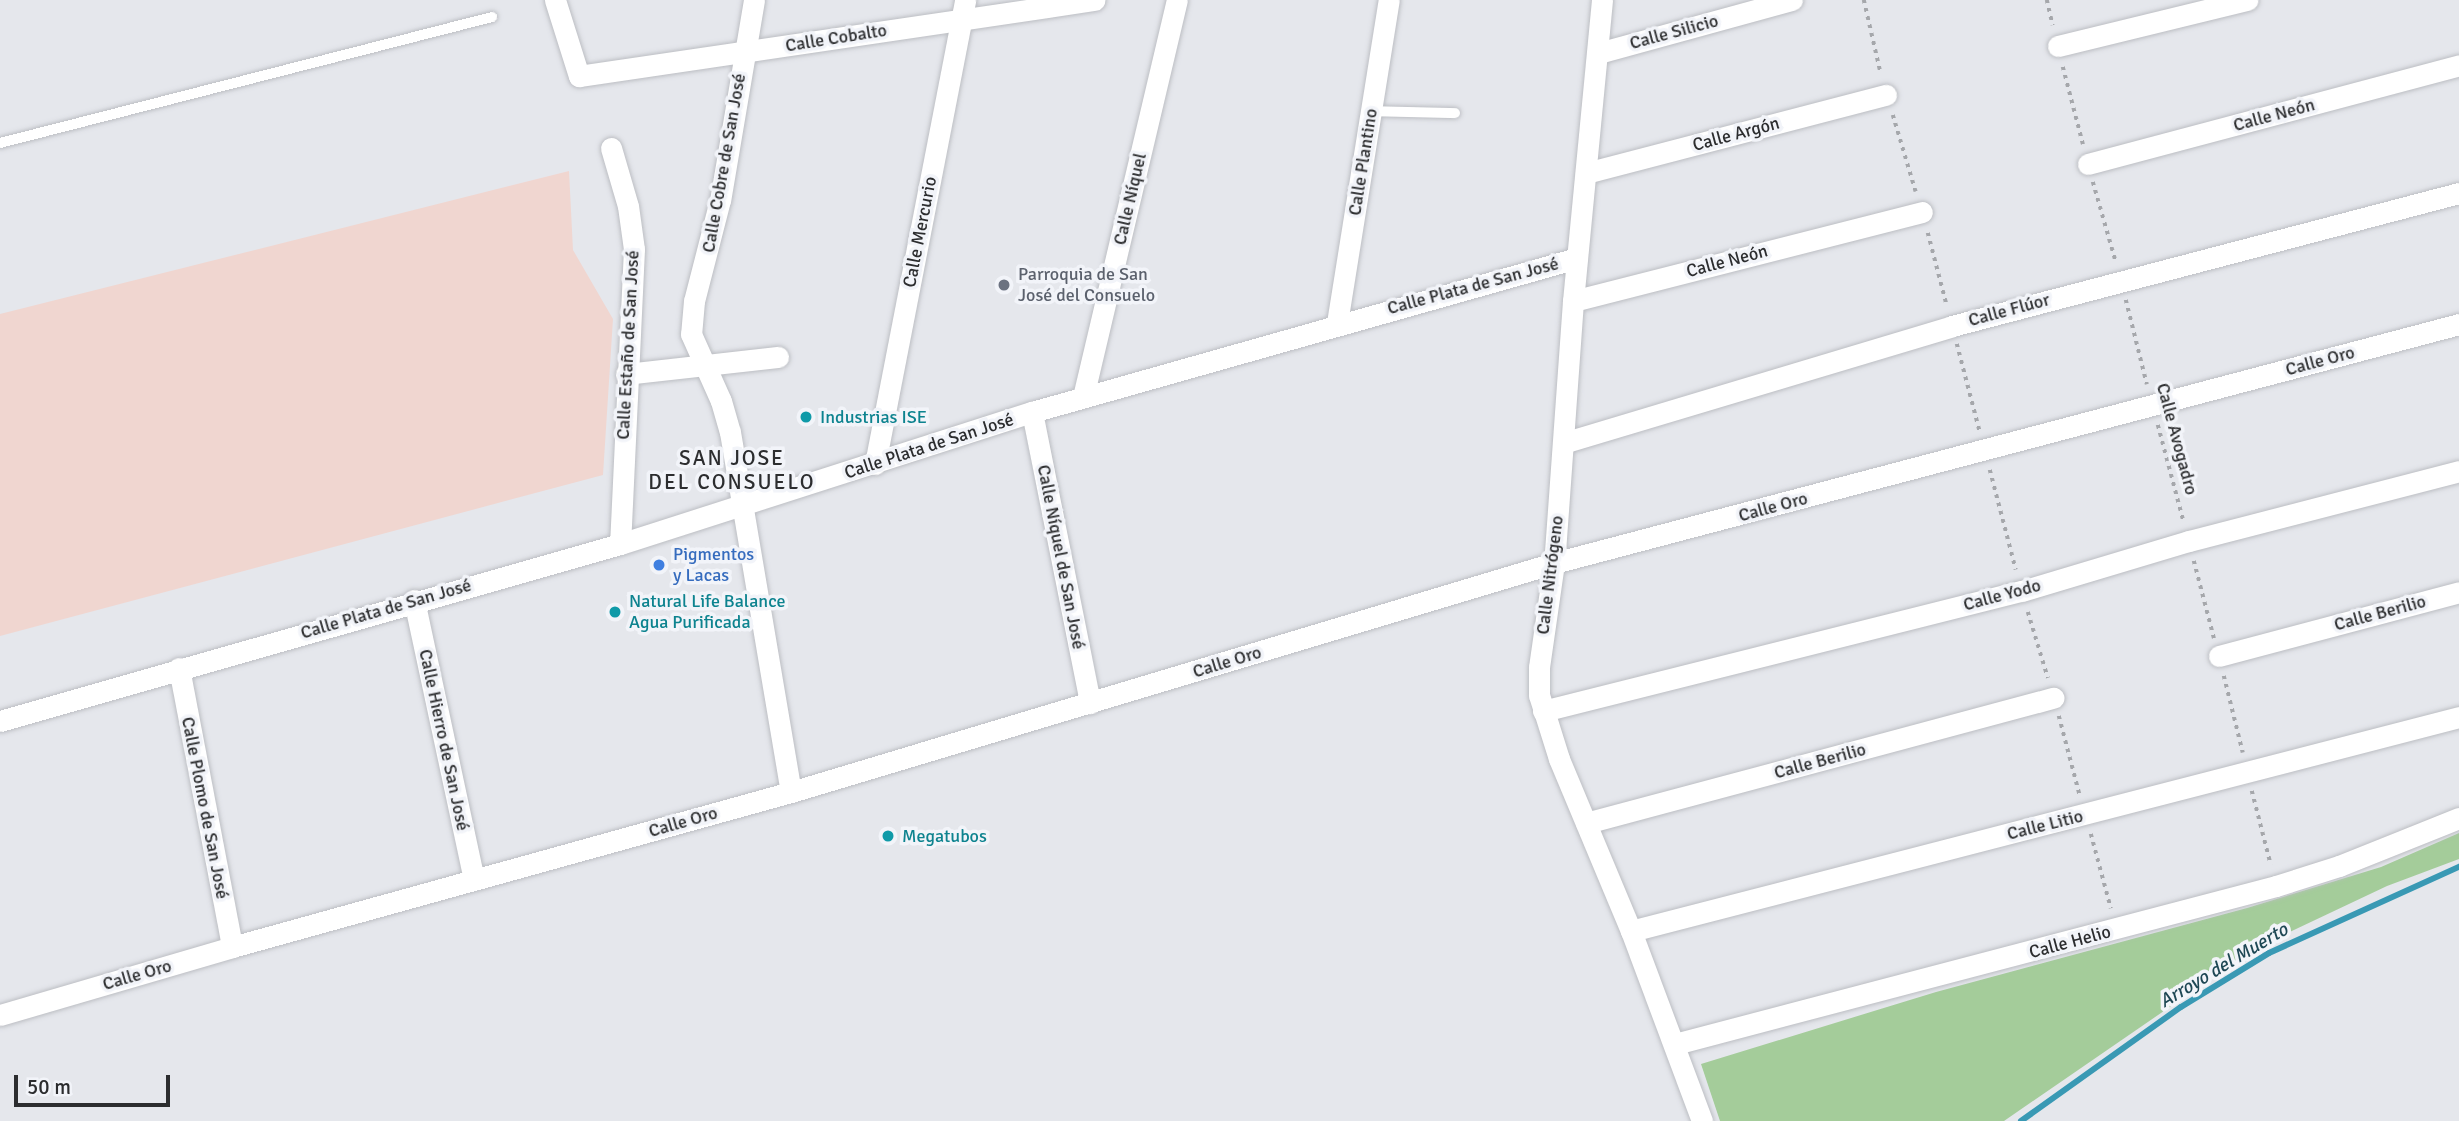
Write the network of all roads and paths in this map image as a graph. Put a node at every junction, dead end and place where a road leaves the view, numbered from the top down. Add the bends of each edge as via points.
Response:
1 (555, 0) edge
2 (754, 0) edge
3 (1094, 0) edge
4 (1177, 0) edge
5 (1389, 0) edge
6 (1602, 0) edge
7 (1791, 0) edge
8 (2047, 0) edge
9 (2247, 0) edge
10 (963, 9) edge
11 (492, 17) dead end
12 (2058, 46) junction
13 (744, 52) junction
14 (1598, 53) junction
15 (2459, 65) edge
16 (1886, 95) dead end
17 (1371, 111) junction
18 (1455, 113) dead end
19 (0, 143) edge
20 (611, 148) dead end
21 (2088, 164) junction
22 (1586, 173) junction
23 (2459, 193) edge
24 (1922, 212) dead end
25 (1577, 258) junction
26 (2121, 279) junction
27 (1573, 301) junction
28 (1337, 323) junction
29 (2459, 324) edge
30 (778, 357) dead end
31 (705, 364) junction
32 (626, 374) junction
33 (1083, 397) junction
34 (2153, 405) junction
35 (1032, 412) junction
36 (1563, 443) junction
37 (875, 464) junction
38 (2459, 471) edge
39 (744, 504) junction
40 (2189, 541) junction
41 (620, 544) junction
42 (1555, 564) junction
43 (2459, 592) edge
44 (414, 600) junction
45 (2219, 656) junction
46 (179, 668) junction
47 (2054, 698) dead end
48 (1090, 703) junction
49 (1543, 711) junction
50 (2459, 717) edge
51 (0, 721) edge
52 (2248, 772) junction
53 (791, 792) junction
54 (2459, 818) edge
55 (1586, 823) junction
56 (474, 880) junction
57 (2276, 886) junction
58 (1631, 931) junction
59 (232, 947) junction
60 (0, 1015) edge
61 (1675, 1044) junction
62 (1702, 1121) edge

1 - 13 street, Calle Cobalto via 579,76
2 - 13 street, Calle Cobre de San José
3 - 10 street, Calle Cobalto
4 - 33 street, Calle Níquel
5 - 17 street, Calle Plantino
6 - 14 street, Calle Nitrógeno
7 - 14 street, Calle Silicio
8 - 12 path, Calle Avogadro
9 - 12 street
10 - 13 street, Calle Cobalto
10 - 37 street, Calle Mercurio
11 - 19 lane
12 - 21 path, Calle Avogadro
13 - 31 street, Calle Cobre de San José via 720,200 691,317 691,334
14 - 22 street, Calle Nitrógeno
15 - 21 street, Calle Neón
16 - 22 street, Calle Argón
17 - 18 lane
17 - 28 street, Calle Plantino
20 - 32 street, Calle Estaño de San José via 628,206 634,249
21 - 26 path, Calle Avogadro
22 - 25 street, Calle Nitrógeno
23 - 26 street, Calle Flúor
24 - 27 street, Calle Neón
25 - 27 street, Calle Nitrógeno
25 - 28 street, Calle Plata de San José
26 - 34 path, Calle Avogadro
26 - 36 street, Calle Flúor
27 - 36 street, Calle Nitrógeno
28 - 33 street, Calle Plata de San José
29 - 34 street, Calle Oro
30 - 31 street
31 - 32 street
31 - 39 street, Calle Cobre de San José via 730,432
32 - 41 street, Calle Estaño de San José
33 - 35 street, Calle Plata de San José
34 - 40 path, Calle Avogadro
34 - 42 street, Calle Oro
35 - 37 street, Calle Plata de San José
35 - 48 street, Calle Níquel de San José
36 - 42 street, Calle Nitrógeno
37 - 39 street, Calle Plata de San José
38 - 40 street, Calle Yodo
39 - 41 street, Calle Plata de San José
39 - 53 street, Calle Cobre de San José
40 - 45 path, Calle Avogadro
40 - 49 street, Calle Yodo via 2009,594
41 - 44 street, Calle Plata de San José
42 - 48 street, Calle Oro
42 - 49 street, Calle Nitrógeno via 1539,667
43 - 45 street, Calle Berilio
44 - 46 street, Calle Plata de San José
44 - 56 street, Calle Hierro de San José
45 - 52 path, Calle Avogadro
46 - 51 street, Calle Plata de San José
46 - 59 street, Calle Plomo de San José
47 - 55 street, Calle Berilio
48 - 53 street, Calle Oro
49 - 55 street, Calle Nitrógeno
50 - 52 street, Calle Litio
52 - 57 path, Calle Avogadro
52 - 58 street, Calle Litio
53 - 56 street, Calle Oro
54 - 57 street, Calle Helio
55 - 58 street, Calle Nitrógeno
56 - 59 street, Calle Oro
57 - 61 street, Calle Helio
58 - 61 street, Calle Nitrógeno
59 - 60 street, Calle Oro
61 - 62 street, Calle Nitrógeno

